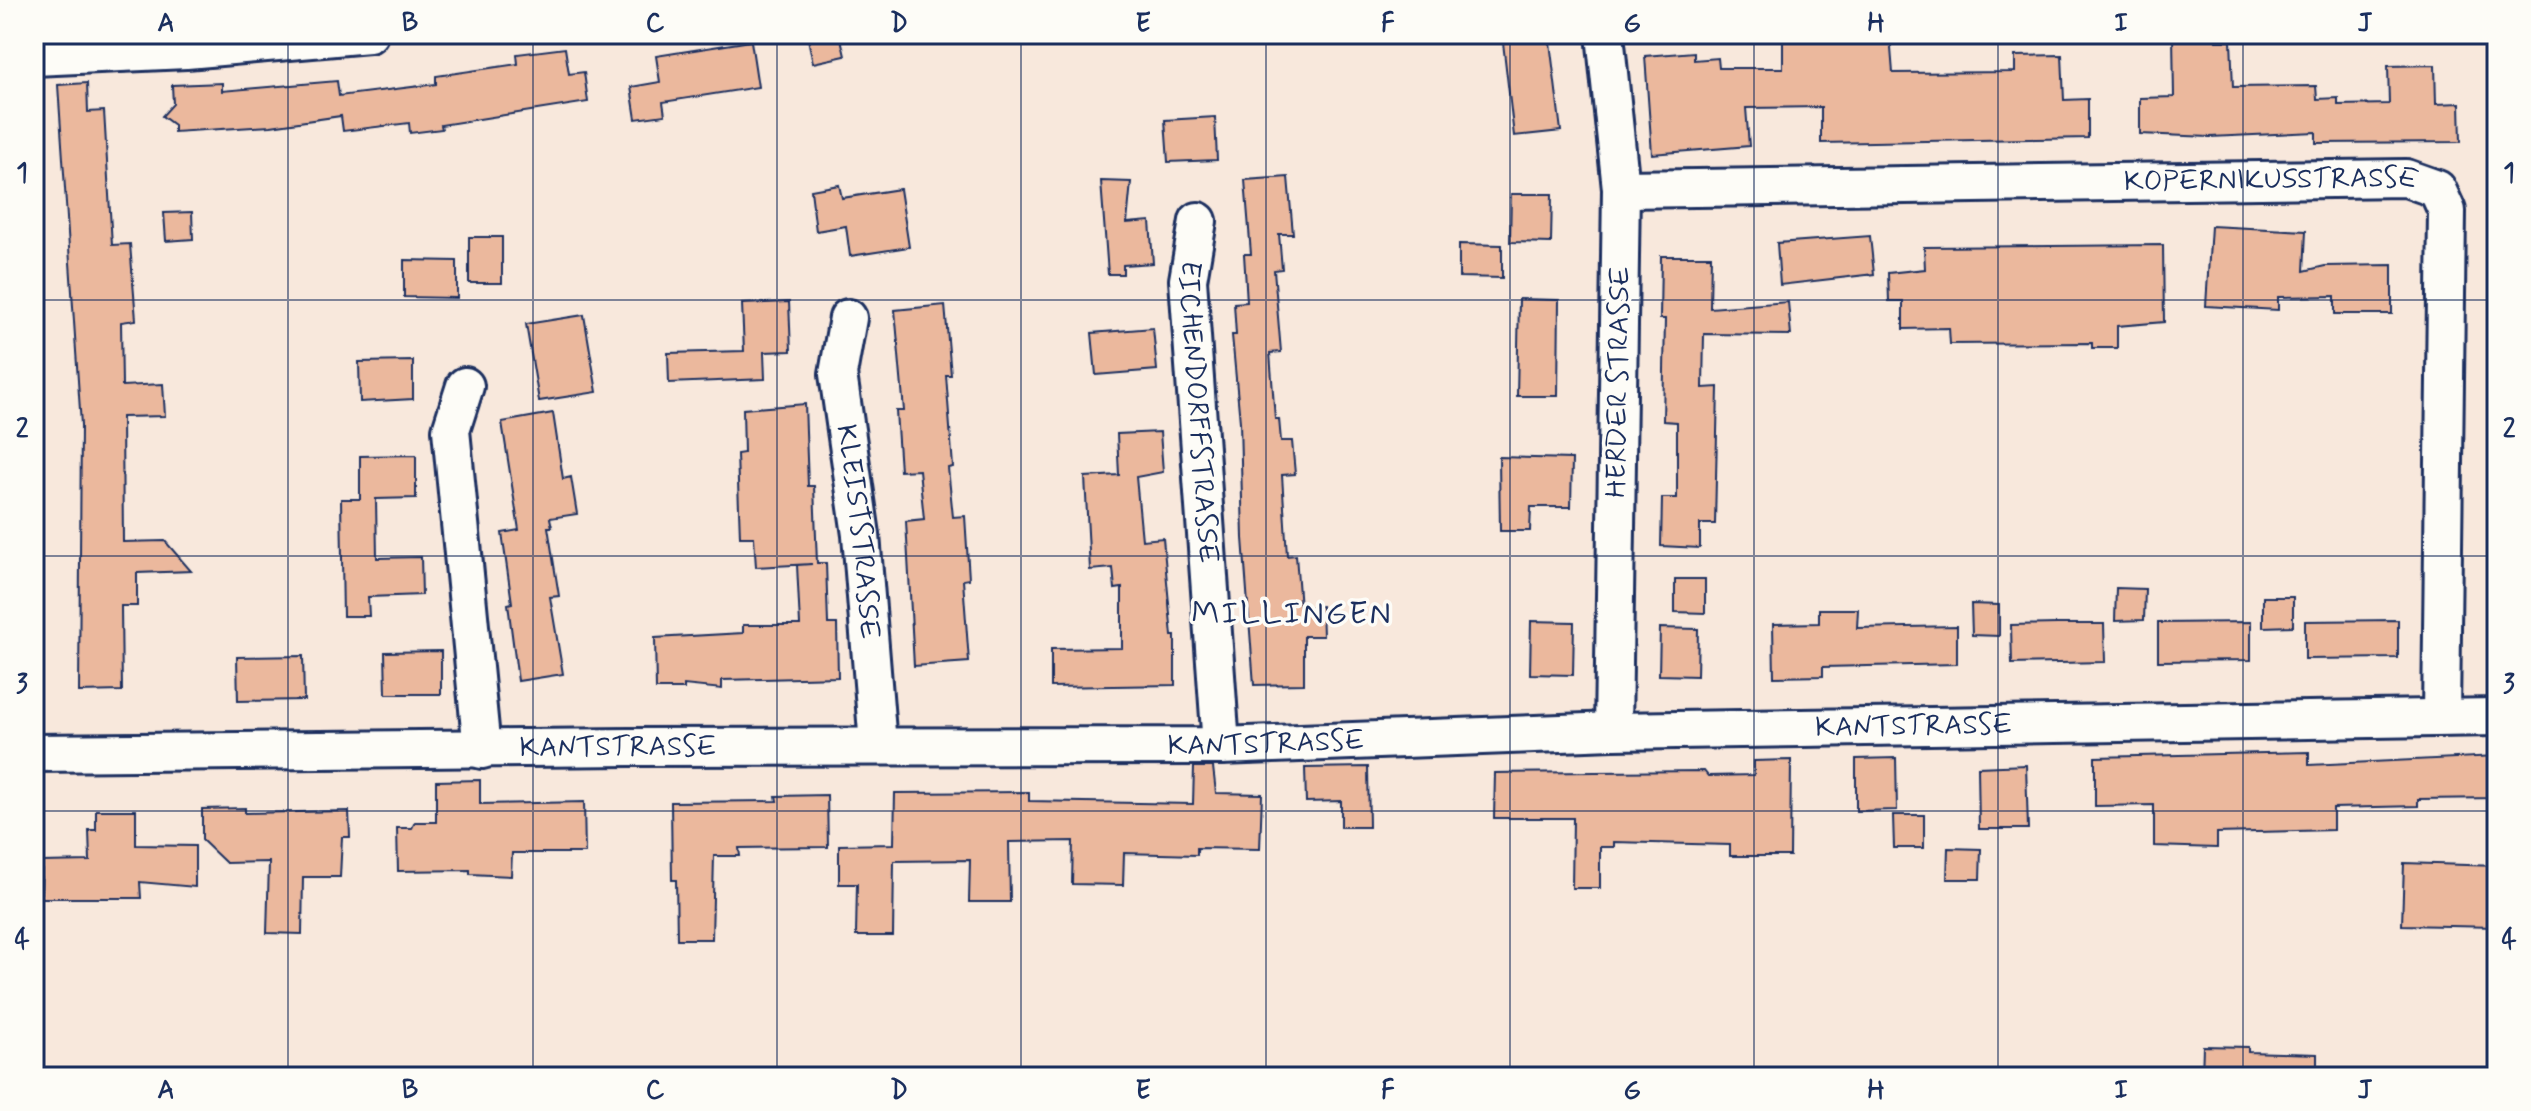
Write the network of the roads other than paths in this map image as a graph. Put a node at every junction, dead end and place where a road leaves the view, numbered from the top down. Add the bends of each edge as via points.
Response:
1 (369, 34) edge
2 (1605, 34) edge
3 (34, 57) edge
4 (1621, 189) junction
5 (1198, 221) dead end
6 (848, 318) dead end
7 (465, 386) dead end
8 (2441, 716) junction
9 (2497, 717) edge
10 (1613, 731) junction
11 (878, 745) junction
12 (1221, 746) junction
13 (482, 750) junction
14 (34, 753) edge

1 - 3 street
2 - 4 street, HERDER STRASSE
4 - 8 street, KOPERNIKUSSTRASSE via 2406,178 2437,189 2447,211
4 - 10 street, HERDER STRASSE
5 - 12 street, EICHENDORFFSTRASSE via 1188,280
6 - 11 street, KLEISTSTRASSE via 838,374 861,535
7 - 13 street via 451,430
8 - 9 street, KANTSTRASSE
8 - 10 street, KANTSTRASSE
10 - 12 street, KANTSTRASSE
11 - 12 street, KANTSTRASSE
11 - 13 street, KANTSTRASSE
13 - 14 street, KANTSTRASSE

